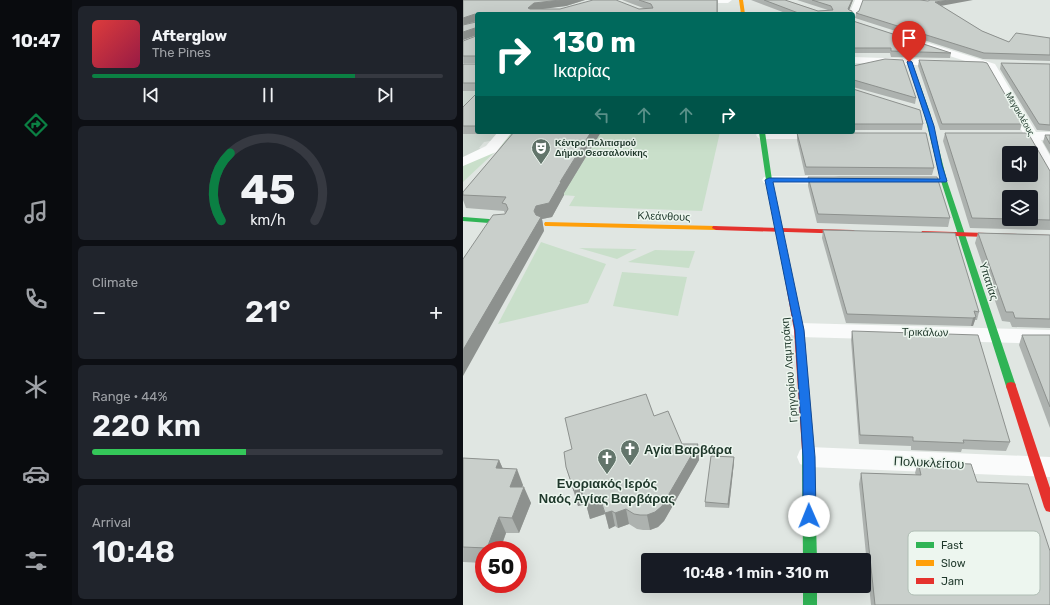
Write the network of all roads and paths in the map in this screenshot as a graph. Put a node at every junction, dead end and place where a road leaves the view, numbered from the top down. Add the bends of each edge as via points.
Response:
1 (665, 0) edge
2 (728, 0) edge
3 (741, 0) edge
4 (859, 0) edge
5 (743, 12) edge
6 (854, 12) edge
7 (897, 36) edge
8 (855, 60) edge
9 (909, 62) junction
10 (987, 64) junction
11 (1001, 64) edge
12 (913, 109) edge
13 (927, 113) junction
14 (503, 134) edge
15 (762, 134) edge
16 (797, 134) edge
17 (832, 135) edge
18 (918, 136) edge
19 (933, 136) junction
20 (949, 136) edge
21 (988, 136) edge
22 (1033, 136) junction
23 (1050, 136) edge
24 (463, 162) edge
25 (1050, 168) edge
26 (769, 180) junction
27 (848, 180) edge
28 (928, 181) edge
29 (944, 181) junction
30 (463, 219) edge
31 (502, 222) edge
32 (548, 224) dead end
33 (779, 231) junction
34 (866, 232) edge
35 (914, 233) edge
36 (961, 234) junction
37 (1050, 237) edge
38 (799, 330) junction
39 (994, 334) junction
40 (1050, 337) edge
41 (809, 457) junction
42 (1043, 467) edge
43 (1050, 507) edge
44 (809, 553) edge
45 (810, 593) edge
46 (810, 605) edge

1 - 2 street
3 - 5 street
4 - 6 street
7 - 10 street
8 - 9 street
9 - 10 street
9 - 13 street, Υπατίας
10 - 11 street
10 - 22 street, Μεγακλέους via 994,68
12 - 13 street
13 - 19 street, Υπατίας
14 - 24 street via 491,149
15 - 26 street, Γρηγορίου Λαμπράκη
16 - 17 street
18 - 19 street
19 - 20 street
19 - 29 street, Υπατίας
21 - 22 street
22 - 23 street
22 - 25 street, Μεγακλέους
26 - 27 street
26 - 33 street, Γρηγορίου Λαμπράκη
28 - 29 street
29 - 36 street, Υπατίας
30 - 31 street
32 - 33 street, Κλεάνθους
33 - 34 street, Κλεάνθους
33 - 38 street, Γρηγορίου Λαμπράκη
35 - 36 street
36 - 37 street
36 - 39 street, Υπατίας
38 - 39 street, Τρικάλων
38 - 41 street, Γρηγορίου Λαμπράκη
39 - 40 street, Τρικάλων
39 - 42 street, Υπατίας
41 - 42 street, Πολυκλείτου
41 - 44 street, Γρηγορίου Λαμπράκη
42 - 43 street, Υπατίας
45 - 46 street

